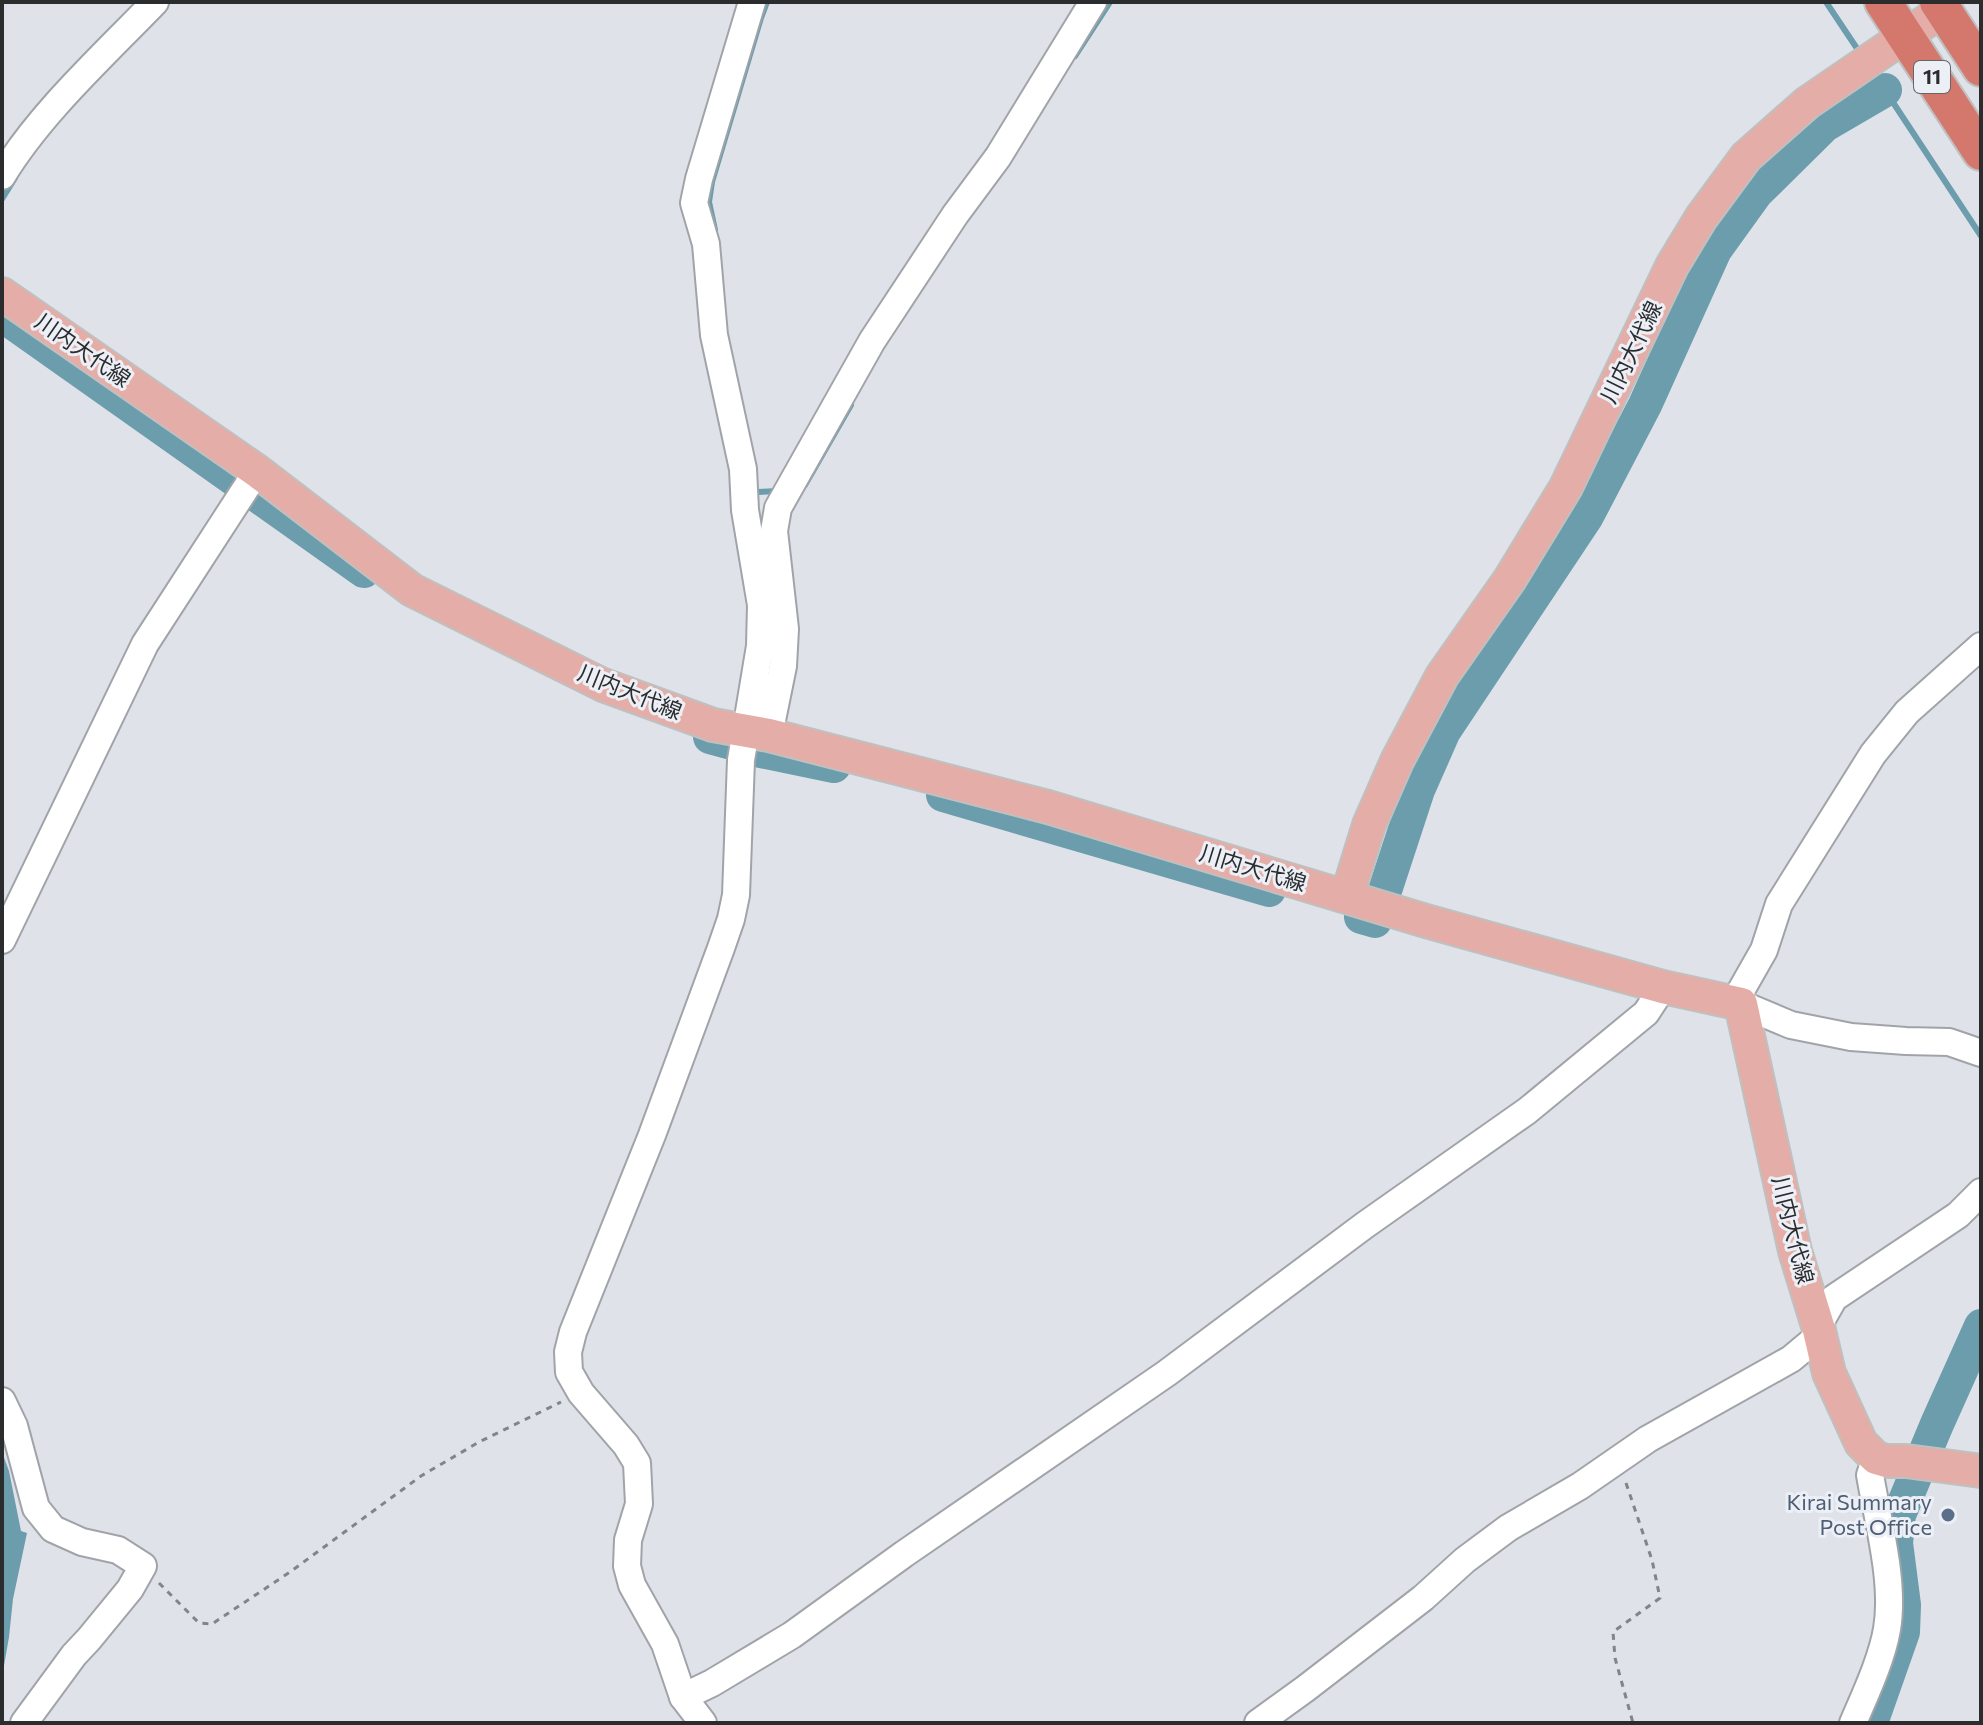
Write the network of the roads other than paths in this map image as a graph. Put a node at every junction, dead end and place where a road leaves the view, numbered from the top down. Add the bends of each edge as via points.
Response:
1 (155, 2) edge
2 (752, 2) edge
3 (1093, 2) edge
4 (1883, 2) edge
5 (1945, 5) edge
6 (1895, 42) junction
7 (1981, 68) edge
8 (1981, 152) edge
9 (2, 176) edge
10 (2, 294) edge
11 (257, 471) junction
12 (1981, 646) edge
13 (753, 739) junction
14 (1347, 896) junction
15 (2, 940) edge
16 (1657, 998) junction
17 (1738, 1003) junction
18 (1981, 1053) edge
19 (1981, 1192) edge
20 (1820, 1330) junction
21 (2, 1401) edge
22 (1905, 1461) junction
23 (1981, 1471) edge
24 (697, 1690) junction
25 (24, 1723) edge
26 (703, 1723) edge
27 (1258, 1723) edge
28 (1853, 1723) edge

1 - 9 street via 64,96
2 - 13 street via 694,203 706,244 714,335 743,469 761,605 760,646 749,700
3 - 13 street via 998,157 872,341 778,508 774,531 785,629 783,666
4 - 6 highway, 11
5 - 6 main road, 川内大代線
5 - 7 highway, 11
6 - 8 highway, 11
6 - 14 main road, 川内大代線 via 1807,103 1746,157 1701,218 1672,266 1566,487 1442,676 1397,761 1369,825
10 - 11 main road, 川内大代線
11 - 13 main road, 川内大代線 via 412,590 603,685
11 - 15 street via 145,644
12 - 17 street via 1907,712 1873,754 1779,904
13 - 14 main road, 川内大代線 via 1048,807
13 - 24 street via 731,919 568,1352 569,1372 581,1393 637,1463 639,1504 628,1540 632,1585
14 - 16 main road, 川内大代線
16 - 17 main road, 川内大代線
16 - 24 street via 1527,1111 1167,1373 792,1635
17 - 18 street via 1791,1025 1851,1037 1949,1042
17 - 20 main road, 川内大代線 via 1795,1251
19 - 20 street via 1958,1215 1834,1298
20 - 22 main road, 川内大代線 via 1829,1373 1861,1443
20 - 27 street via 1791,1359 1648,1439 1508,1528
21 - 25 street via 36,1508 53,1529 118,1550 143,1566
22 - 23 main road
22 - 28 street via 1870,1475 1890,1596 1887,1631
24 - 26 street

